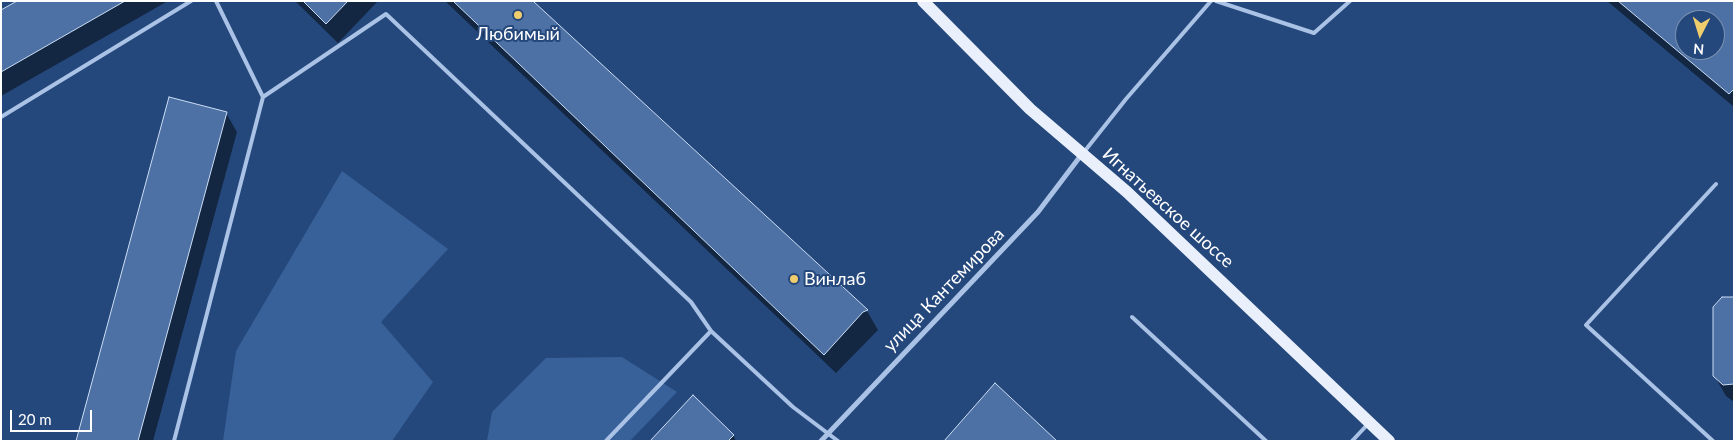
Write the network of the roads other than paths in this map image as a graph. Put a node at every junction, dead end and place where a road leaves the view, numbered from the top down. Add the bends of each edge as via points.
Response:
1 (191, 1) edge
2 (216, 1) edge
3 (923, 1) edge
4 (1211, 1) edge
5 (1216, 1) edge
6 (1350, 1) edge
7 (263, 97) junction
8 (1, 117) edge
9 (1082, 154) junction
10 (1716, 184) dead end
11 (1132, 317) dead end
12 (711, 331) junction
13 (1369, 422) junction
14 (828, 433) junction
15 (174, 441) edge
16 (606, 441) edge
17 (821, 441) edge
18 (838, 441) edge
19 (1266, 441) edge
20 (1352, 441) edge
21 (1389, 441) edge
22 (1713, 441) edge

1 - 8 lane
2 - 7 lane
3 - 9 main road, Игнатьевское шоссе via 1030,109
4 - 9 lane
5 - 6 lane via 1314,33
7 - 12 lane via 386,14 691,302
7 - 15 lane
9 - 13 main road, Игнатьевское шоссе via 1271,327
9 - 14 street, улица Кантемирова via 1038,212
10 - 22 lane via 1586,325
11 - 19 lane
12 - 14 lane via 793,408
12 - 16 lane
13 - 20 lane
13 - 21 main road, Игнатьевское шоссе
14 - 17 street, улица Кантемирова
14 - 18 lane

